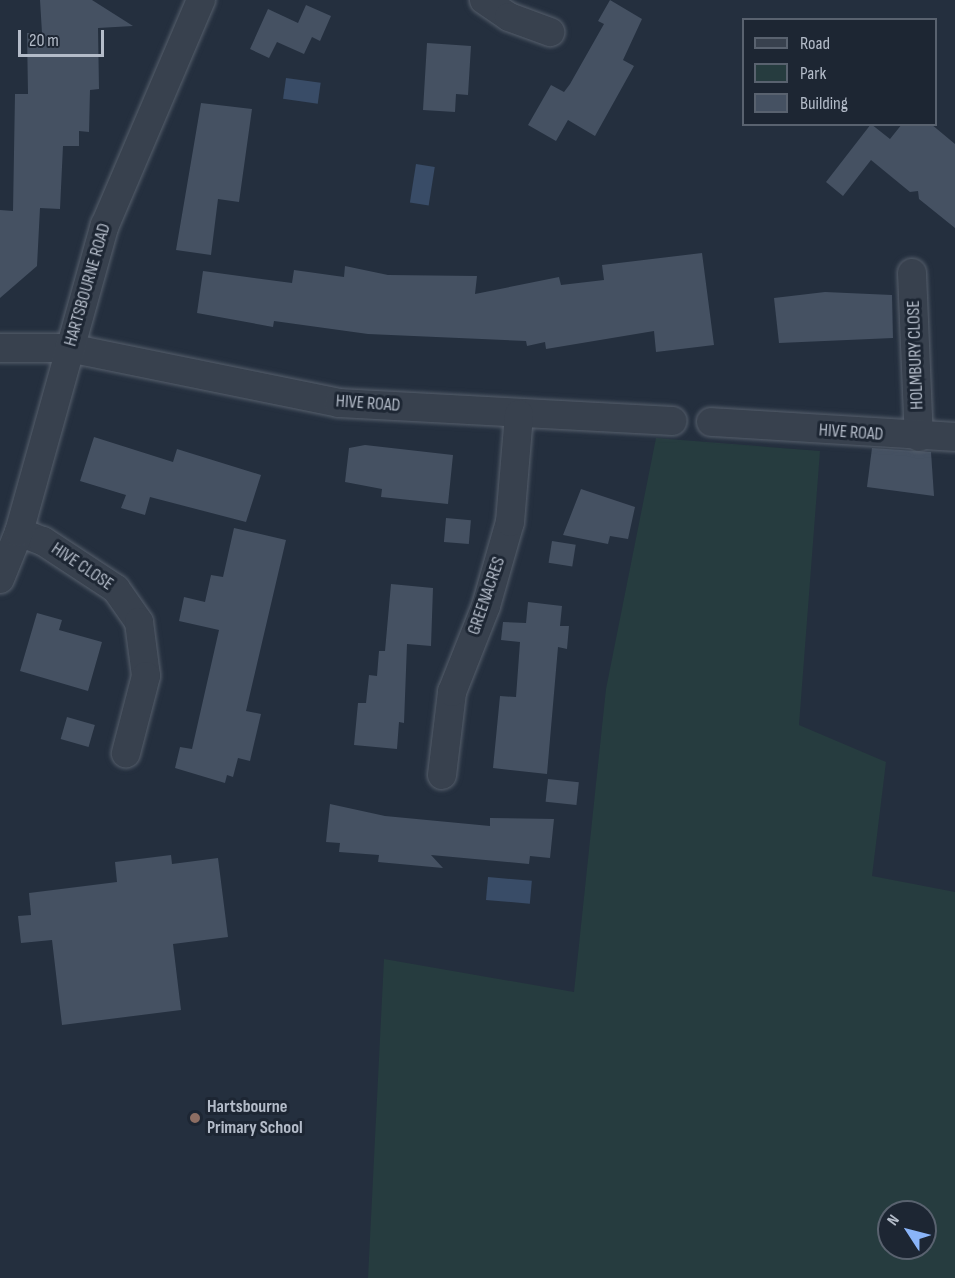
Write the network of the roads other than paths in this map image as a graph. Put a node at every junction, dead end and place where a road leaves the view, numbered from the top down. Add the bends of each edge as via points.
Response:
1 (201, 0) edge
2 (484, 0) edge
3 (550, 32) dead end
4 (912, 273) dead end
5 (0, 348) edge
6 (69, 348) junction
7 (519, 414) junction
8 (673, 421) dead end
9 (711, 422) dead end
10 (919, 437) junction
11 (955, 437) edge
12 (19, 532) junction
13 (0, 579) edge
14 (126, 753) dead end
15 (442, 775) dead end

1 - 6 street, HARTSBOURNE ROAD via 130,155
2 - 3 street via 509,17
4 - 10 street, HOLMBURY CLOSE
5 - 6 street, HIVE ROAD
6 - 7 street, HIVE ROAD via 339,403
6 - 12 street, HARTSBOURNE ROAD
7 - 8 street, HIVE ROAD
7 - 15 street, GREENACRES via 510,522 486,606 452,692
9 - 10 street, HIVE ROAD
10 - 11 street, HIVE ROAD
12 - 13 street, HARTSBOURNE ROAD
12 - 14 street, HIVE CLOSE via 43,541 116,589 139,622 146,676

